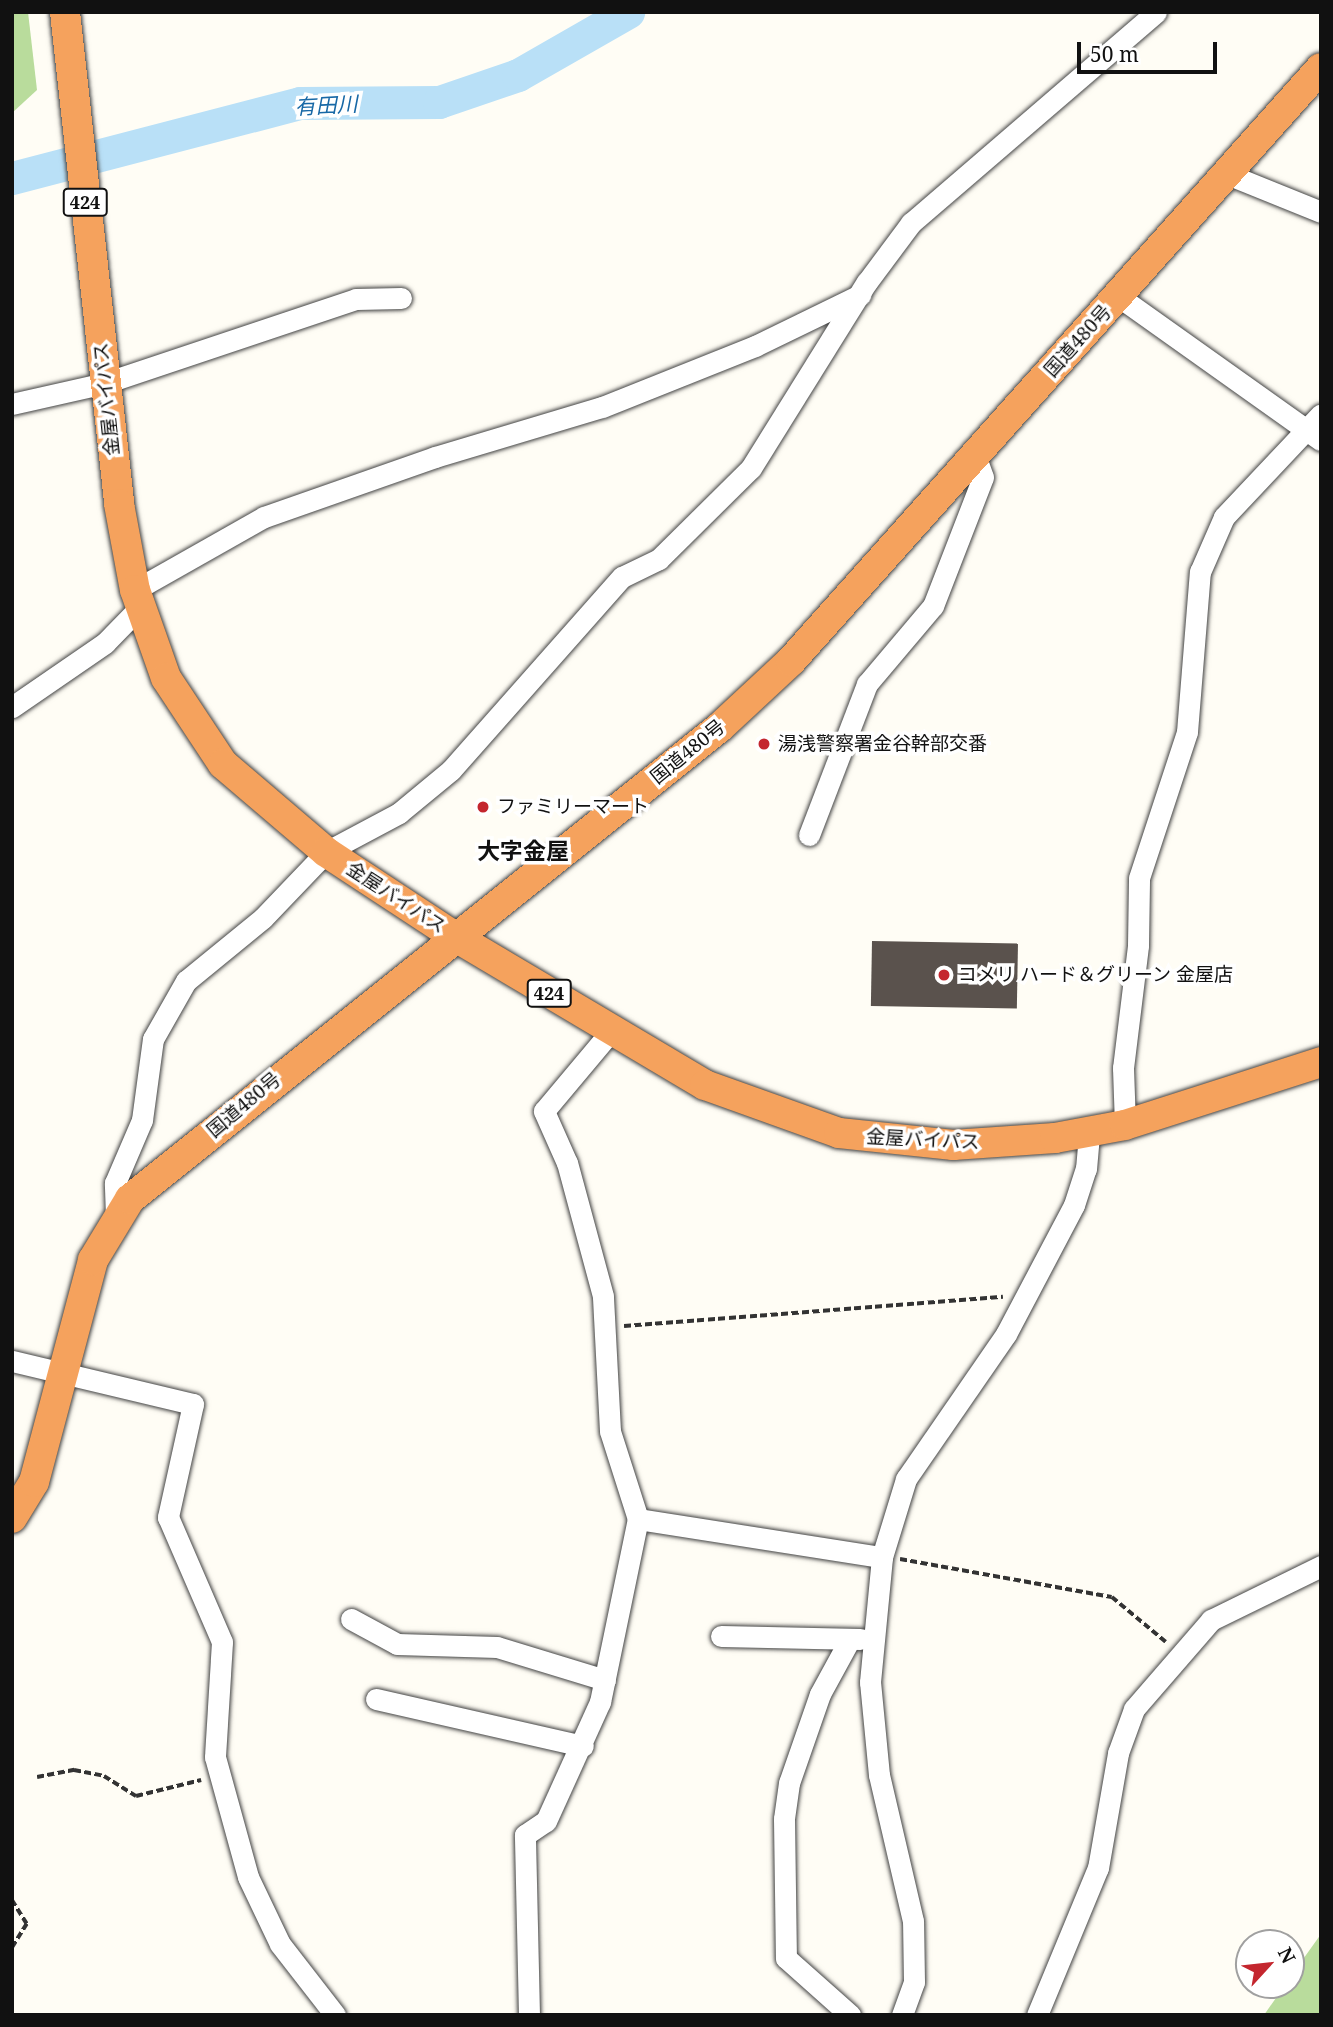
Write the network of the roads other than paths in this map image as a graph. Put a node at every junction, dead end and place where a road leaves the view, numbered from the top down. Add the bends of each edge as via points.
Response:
1 (1157, 12) edge
2 (66, 24) edge
3 (1321, 68) edge
4 (1227, 174) junction
5 (1321, 212) edge
6 (860, 295) junction
7 (1118, 296) junction
8 (401, 298) dead end
9 (105, 376) junction
10 (12, 404) edge
11 (1316, 428) edge
12 (975, 456) junction
13 (138, 598) junction
14 (12, 707) edge
15 (809, 835) dead end
16 (326, 852) junction
17 (454, 936) junction
18 (611, 1030) junction
19 (1321, 1062) edge
20 (1125, 1125) junction
21 (1089, 1132) junction
22 (116, 1216) junction
23 (12, 1360) edge
24 (64, 1371) junction
25 (12, 1518) edge
26 (638, 1519) junction
27 (882, 1557) junction
28 (1321, 1566) edge
29 (351, 1619) dead end
30 (722, 1636) dead end
31 (850, 1639) junction
32 (872, 1639) junction
33 (604, 1680) junction
34 (376, 1699) dead end
35 (583, 1746) junction
36 (335, 2015) edge
37 (529, 2015) edge
38 (850, 2015) edge
39 (902, 2015) edge
40 (1037, 2015) edge

1 - 6 street via 911,223
2 - 9 highway, 金屋バイパス / 424
3 - 4 highway, 国道480号
4 - 5 street
4 - 7 highway, 国道480号
6 - 13 street via 755,346 602,407 435,457 264,517
6 - 16 street via 751,468 659,559 622,577 451,770 399,813
7 - 11 street
7 - 12 highway, 国道480号
8 - 9 street via 356,299
9 - 10 street
9 - 13 highway, 金屋バイパス / 424
11 - 20 street via 1224,517 1200,572 1187,732 1139,878 1123,1068
12 - 15 street via 983,477 933,606 867,684
12 - 17 highway, 国道480号 via 791,662 731,718
13 - 14 street via 105,643
13 - 16 highway, 金屋バイパス / 424 via 166,678 223,764
16 - 17 highway, 金屋バイパス / 424
16 - 22 street via 263,918 186,981 153,1039 142,1121 115,1183
17 - 18 highway, 金屋バイパス / 424
17 - 22 highway, 国道480号 via 146,1183
18 - 21 highway, 金屋バイパス / 424 via 705,1085 839,1133 953,1145
18 - 26 street via 544,1111 576,1190 608,1328 610,1431
19 - 20 highway, 金屋バイパス / 424
20 - 21 highway, 金屋バイパス / 424
21 - 27 street via 1077,1195 1026,1296 970,1391 918,1458 895,1504
22 - 24 highway, 国道480号 via 93,1260
23 - 24 street
24 - 25 highway, 国道480号 via 34,1482
24 - 36 street via 193,1404 168,1517 222,1642 215,1757 248,1877 280,1944
26 - 27 street
26 - 33 street
27 - 32 street
28 - 40 street via 1211,1620 1179,1652 1135,1709 1118,1754 1098,1868
29 - 33 street via 397,1644 497,1647
30 - 31 street
31 - 32 street
31 - 38 street via 820,1694 789,1783 784,1819 786,1958
32 - 39 street via 874,1745 914,1931 914,1982
33 - 35 street
34 - 35 street
35 - 37 street via 545,1821 525,1835

